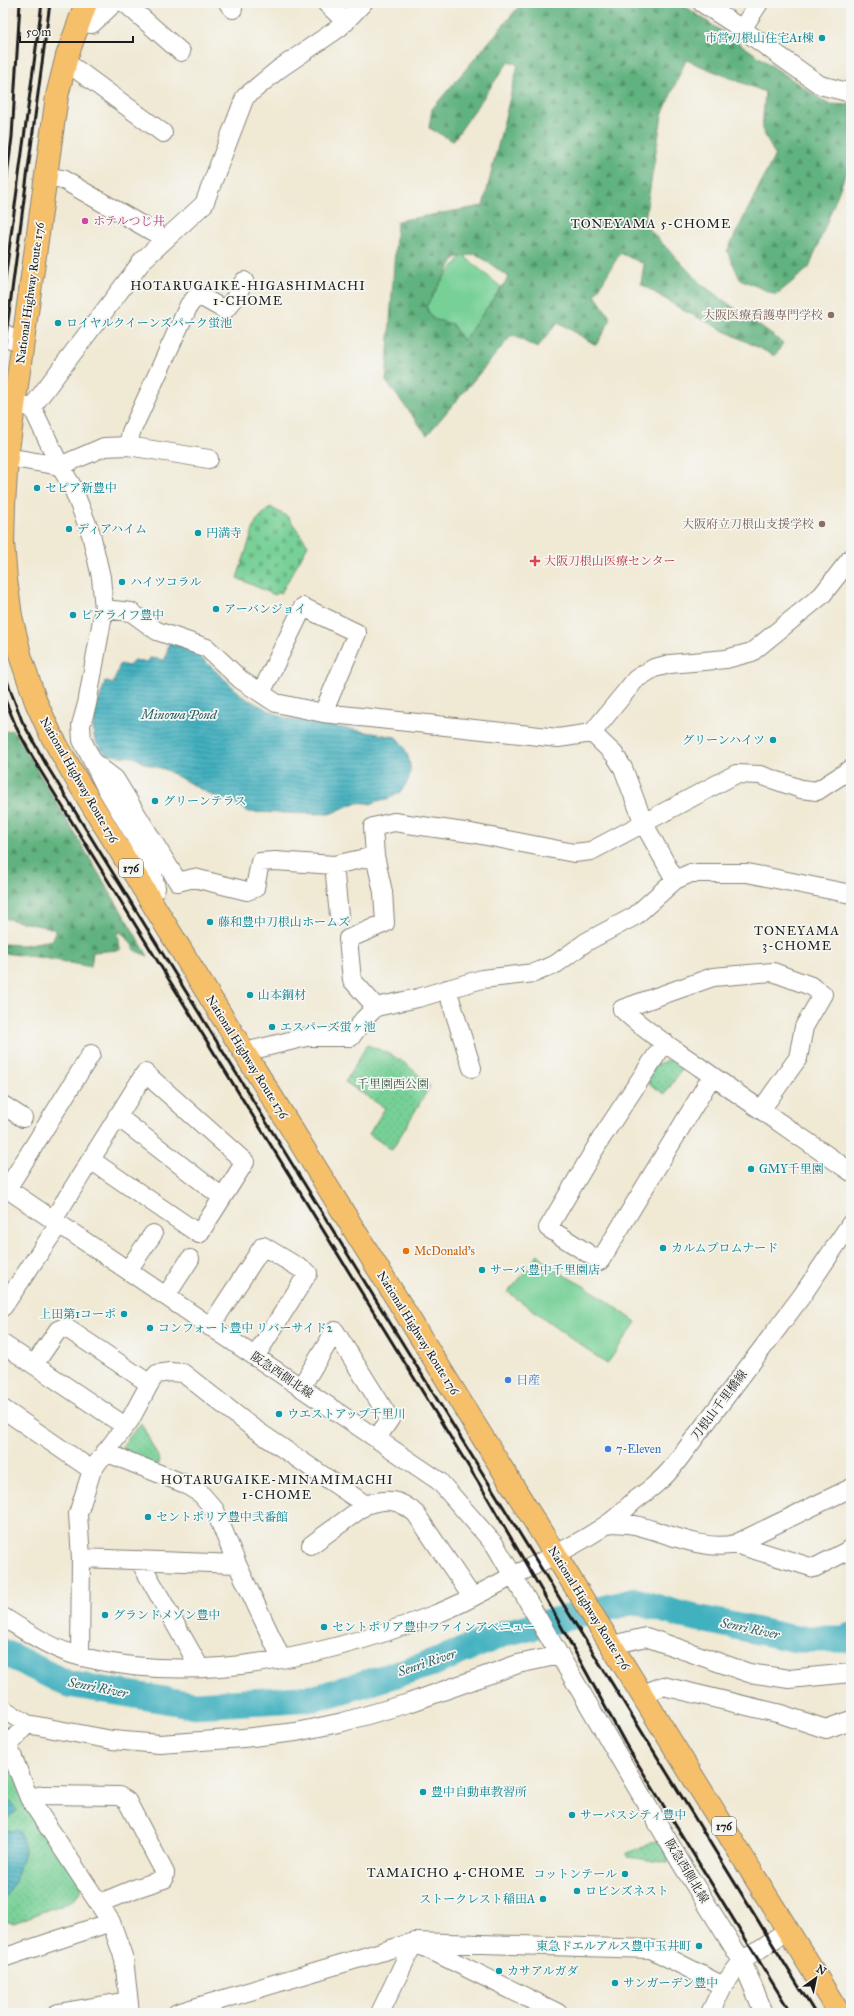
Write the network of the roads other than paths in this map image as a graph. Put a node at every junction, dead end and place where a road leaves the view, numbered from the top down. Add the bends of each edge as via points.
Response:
1 (114, 3) edge
2 (125, 3) edge
3 (326, 3) edge
4 (363, 3) edge
5 (702, 3) edge
6 (759, 3) edge
7 (82, 13) edge
8 (346, 22) junction
9 (742, 29) junction
10 (181, 52) dead end
11 (65, 64) junction
12 (851, 93) edge
13 (163, 133) dead end
14 (45, 176) junction
15 (162, 237) dead end
16 (244, 281) dead end
17 (3, 332) edge
18 (23, 342) junction
19 (23, 406) junction
20 (128, 446) junction
21 (8, 456) junction
22 (209, 459) dead end
23 (60, 466) junction
24 (851, 558) edge
25 (104, 609) junction
26 (261, 692) junction
27 (323, 713) junction
28 (592, 732) junction
29 (94, 763) junction
30 (851, 769) edge
31 (644, 824) junction
32 (375, 856) junction
33 (334, 865) junction
34 (675, 880) junction
35 (851, 894) edge
36 (151, 901) junction
37 (339, 916) dead end
38 (447, 989) junction
39 (376, 1007) junction
40 (665, 1042) junction
41 (244, 1052) junction
42 (91, 1054) dead end
43 (472, 1068) dead end
44 (712, 1076) junction
45 (3, 1105) edge
46 (762, 1110) junction
47 (117, 1116) junction
48 (23, 1118) dead end
49 (91, 1160) junction
50 (851, 1172) edge
51 (6, 1193) edge
52 (222, 1197) junction
53 (56, 1222) junction
54 (851, 1224) edge
55 (153, 1234) dead end
56 (190, 1259) dead end
57 (128, 1270) junction
58 (8, 1288) edge
59 (166, 1296) junction
60 (3, 1307) edge
61 (210, 1326) junction
62 (3, 1344) edge
63 (255, 1356) junction
64 (34, 1365) junction
65 (150, 1384) junction
66 (301, 1387) junction
67 (3, 1409) edge
68 (125, 1426) junction
69 (377, 1438) junction
70 (105, 1452) junction
71 (92, 1470) junction
72 (851, 1488) edge
73 (366, 1505) junction
74 (610, 1523) junction
75 (735, 1544) junction
76 (311, 1545) dead end
77 (851, 1549) edge
78 (555, 1555) junction
79 (81, 1558) junction
80 (139, 1560) junction
81 (238, 1564) junction
82 (512, 1576) junction
83 (472, 1597) junction
84 (3, 1617) edge
85 (611, 1642) junction
86 (558, 1652) junction
87 (80, 1656) junction
88 (281, 1658) junction
89 (200, 1668) junction
90 (851, 1673) edge
91 (643, 1694) junction
92 (3, 1709) edge
93 (851, 1720) edge
94 (27, 1724) junction
95 (6, 1747) edge
96 (29, 1798) junction
97 (100, 1903) junction
98 (111, 1922) junction
99 (788, 1930) junction
100 (414, 1942) junction
101 (3, 1958) edge
102 (742, 1961) junction
103 (723, 1986) junction
104 (129, 2007) edge
105 (58, 2013) edge
106 (177, 2013) edge
107 (380, 2013) edge
108 (558, 2013) edge
109 (710, 2013) edge
110 (764, 2013) edge
111 (839, 2013) edge

1 - 7 street via 92,24
2 - 10 street
3 - 8 street
4 - 8 street
5 - 9 street
6 - 9 street
7 - 11 highway, National Highway Route 176 / 176
8 - 19 street via 279,69 245,98 204,204 143,260
9 - 12 street via 820,85
11 - 13 street via 76,69
11 - 14 highway, National Highway Route 176 / 176
14 - 15 street via 62,179
14 - 18 highway, National Highway Route 176 / 176
16 - 20 street via 225,310 198,295 188,305 131,432
17 - 18 street via 11,339
18 - 19 highway, National Highway Route 176 / 176
19 - 21 highway, National Highway Route 176 / 176
19 - 23 street
20 - 22 street
20 - 23 street via 104,447
21 - 23 street
21 - 36 highway, National Highway Route 176 / 176 via 3,543 6,580 21,658 51,735
23 - 25 street via 72,486 90,534 101,577
24 - 28 street via 822,595 752,652 726,659 654,668 636,679
25 - 26 street via 131,612 157,631 207,648 241,680
25 - 29 street via 88,704 81,725 82,740
26 - 27 street via 276,703
26 - 27 street via 303,607 358,633
27 - 28 street via 558,738
28 - 31 street via 614,754 623,768
29 - 33 street via 115,779 178,882 194,878 247,891 255,888 260,862
29 - 36 street via 152,870 156,888
30 - 31 street via 817,791 802,789 760,775 736,774
31 - 32 street via 591,851 574,853 471,833 394,822 373,827
31 - 34 street
32 - 33 street
32 - 39 street via 383,892 386,923 348,939 352,980
33 - 37 street
34 - 35 street via 691,873 747,873
34 - 38 street via 635,916 586,942 556,964 534,973 482,979
36 - 41 highway, National Highway Route 176 / 176
38 - 39 street
38 - 43 street
39 - 41 street via 351,1037 306,1037
40 - 44 street
40 - 44 street via 602,1137 548,1228 600,1261
40 - 46 street via 633,1020 622,1009 713,977 773,972 811,986 823,994 804,1027 798,1058
41 - 78 highway, National Highway Route 176 / 176
42 - 51 street
44 - 46 street
45 - 48 street
46 - 50 street
47 - 49 street
47 - 52 street
47 - 52 street via 145,1073 245,1162
49 - 52 street via 199,1234
49 - 53 street
51 - 53 street, 阪急西側北線
53 - 57 street, 阪急西側北線
53 - 58 street
54 - 74 street, 刀根山千里橋線 via 801,1297 672,1468
55 - 57 street
56 - 59 street
57 - 59 street, 阪急西側北線
58 - 60 street
59 - 61 street, 阪急西側北線
61 - 63 street, 阪急西側北線
61 - 63 street via 263,1246 308,1273
62 - 64 street
63 - 66 street, 阪急西側北線
64 - 65 street via 58,1330 65,1327
64 - 68 street
65 - 68 street
65 - 73 street via 157,1374 183,1373 253,1428
66 - 69 street, 阪急西側北線
66 - 69 street via 335,1331 390,1418
67 - 71 street
68 - 70 street
69 - 82 street, 阪急西側北線 via 439,1481 494,1545
70 - 71 street
70 - 81 street via 185,1484 201,1494 215,1510
71 - 79 street via 78,1514
72 - 75 street
73 - 76 street
73 - 83 street via 381,1500 406,1504 416,1514
74 - 75 street via 635,1525 703,1544 726,1547
74 - 78 street, 刀根山千里橋線
75 - 77 street via 814,1568
78 - 82 street, 刀根山千里橋線
78 - 85 highway, National Highway Route 176 / 176
79 - 80 street
79 - 87 street
80 - 81 street
80 - 89 street
81 - 88 street
82 - 83 street, 刀根山千里橋線
82 - 86 street, 阪急西側北線
83 - 88 street, 刀根山千里橋線 via 437,1614 377,1635
84 - 87 street, 刀根山千里橋線 via 27,1633
85 - 90 street via 646,1637 749,1673 789,1678
85 - 91 highway, National Highway Route 176 / 176
86 - 94 street via 408,1703 296,1732 160,1744 112,1740
86 - 102 street, 阪急西側北線
87 - 89 street, 刀根山千里橋線 via 136,1667
88 - 89 street, 刀根山千里橋線 via 241,1666
91 - 93 street via 662,1686 781,1714 826,1729
91 - 99 highway, National Highway Route 176 / 176
92 - 94 street
94 - 95 street
95 - 96 street
96 - 97 street
96 - 97 street via 43,1795 119,1796 128,1801 165,1873 164,1879
97 - 98 street
98 - 101 street
98 - 104 street via 124,1959
99 - 102 street
99 - 111 highway, National Highway Route 176 / 176
100 - 103 street via 651,1949
100 - 106 street
100 - 107 street
100 - 108 street
102 - 103 street
102 - 110 street, 阪急西側北線
103 - 109 street
104 - 105 street

